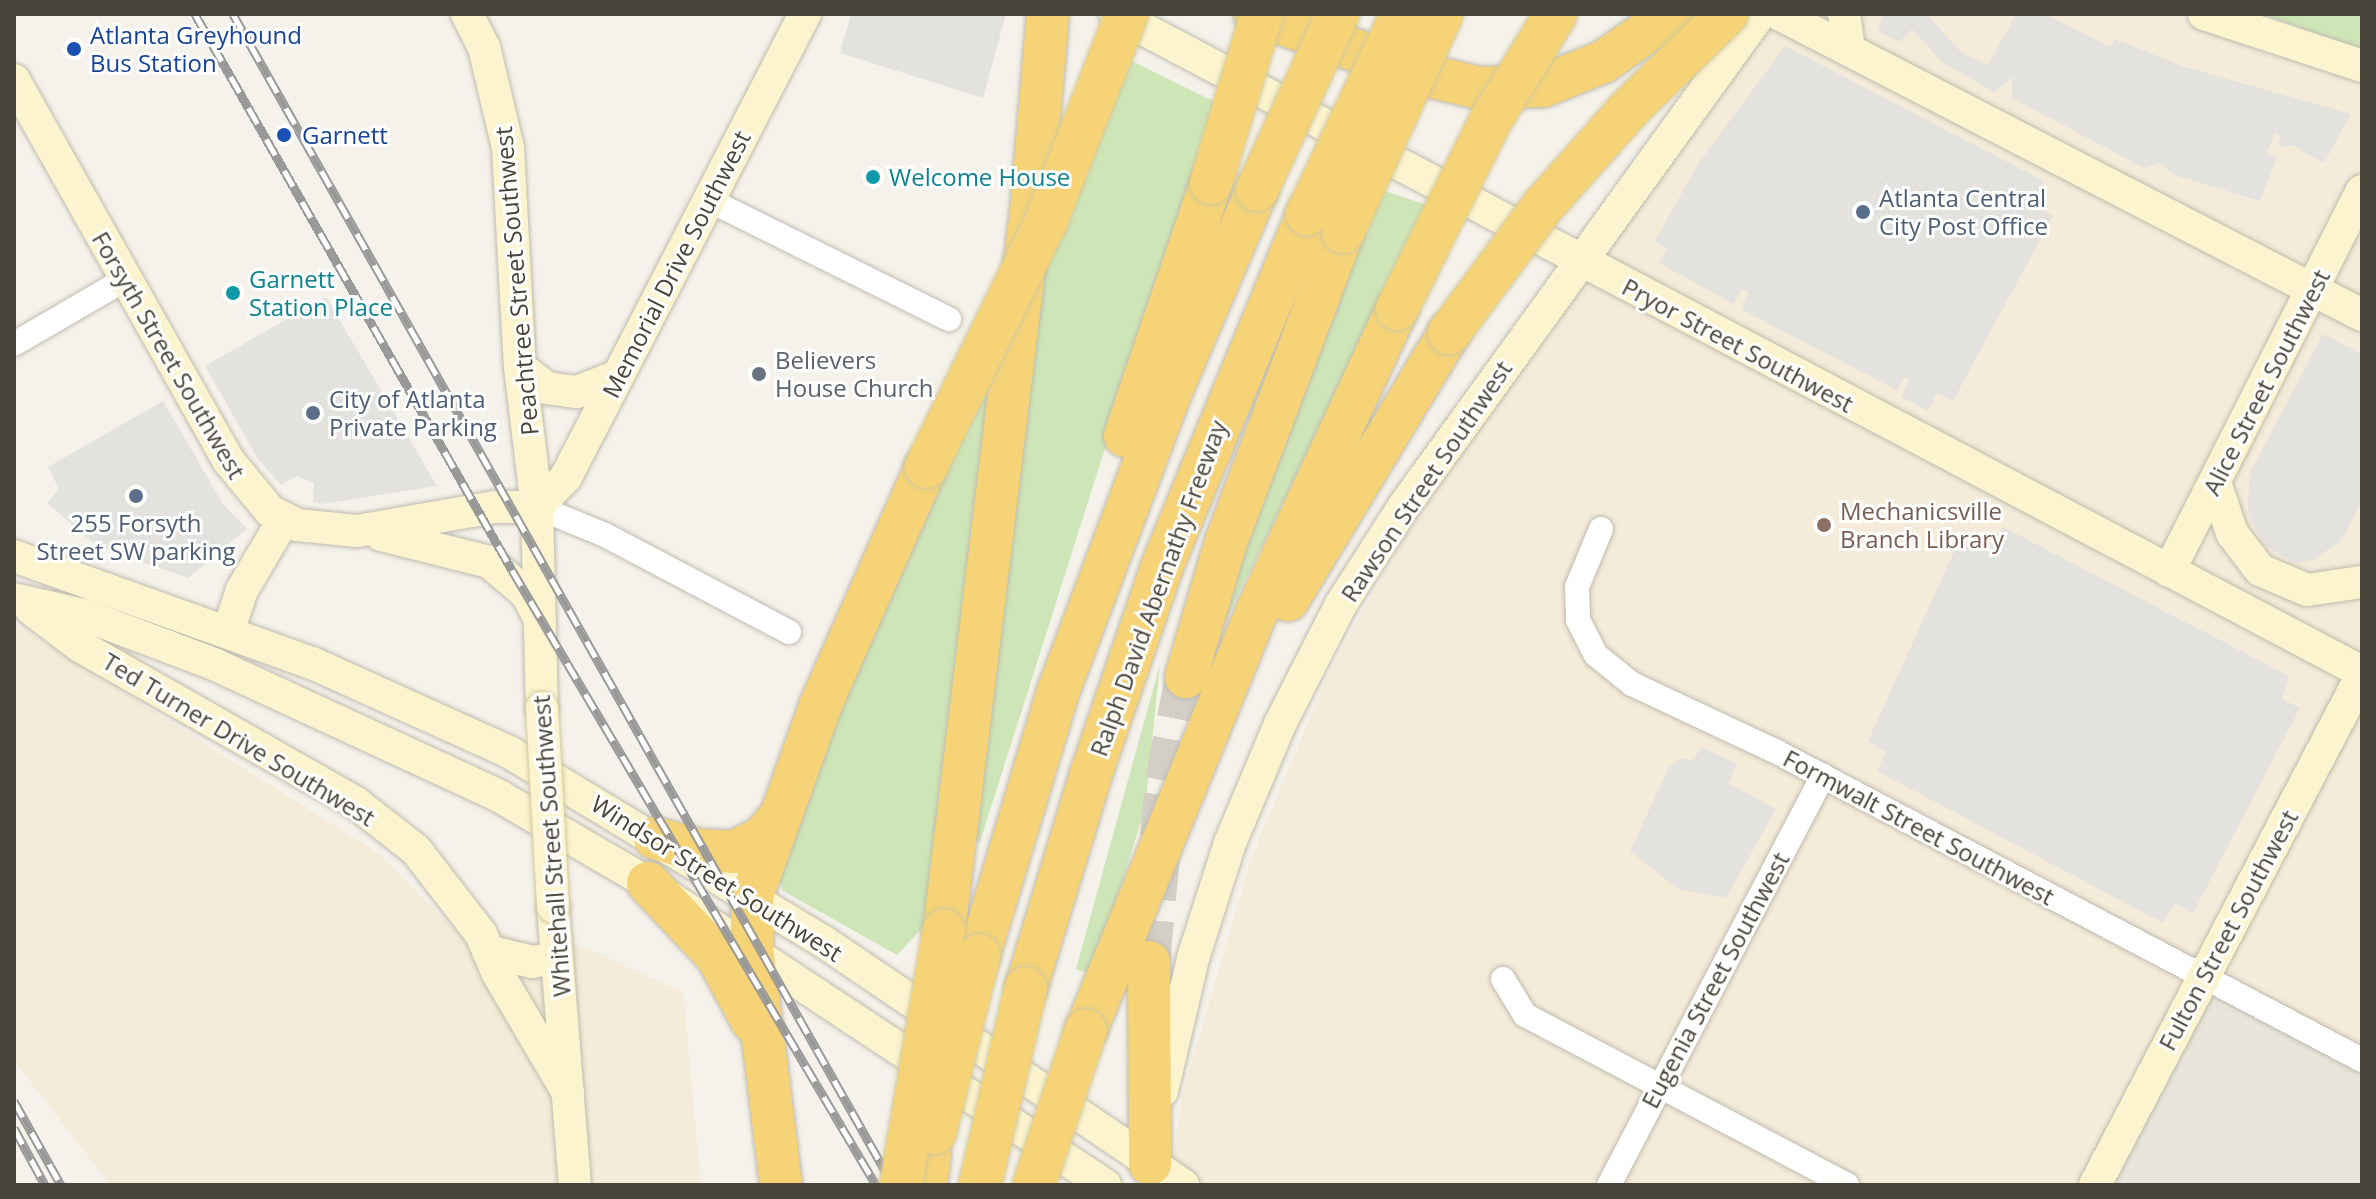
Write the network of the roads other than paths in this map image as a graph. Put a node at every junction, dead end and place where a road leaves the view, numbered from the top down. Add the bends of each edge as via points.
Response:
1 (467, 14) edge
2 (805, 14) edge
3 (1048, 14) edge
4 (1115, 14) edge
5 (1127, 14) edge
6 (1255, 14) edge
7 (1262, 14) edge
8 (1338, 14) edge
9 (1402, 14) edge
10 (1442, 14) edge
11 (1556, 14) edge
12 (1672, 14) edge
13 (1727, 14) edge
14 (1760, 14) edge
15 (1779, 14) edge
16 (1844, 14) edge
17 (2204, 14) edge
18 (1849, 49) junction
19 (2362, 66) edge
20 (14, 80) edge
21 (2362, 191) edge
22 (709, 200) junction
23 (1325, 223) junction
24 (1578, 261) junction
25 (124, 280) junction
26 (2314, 290) junction
27 (2362, 315) edge
28 (949, 319) dead end
29 (14, 344) edge
30 (520, 367) junction
31 (618, 376) junction
32 (2215, 482) junction
33 (537, 507) junction
34 (284, 519) junction
35 (1601, 529) dead end
36 (357, 531) junction
37 (14, 556) edge
38 (2169, 571) junction
39 (2362, 582) edge
40 (18, 601) edge
41 (539, 618) junction
42 (228, 632) junction
43 (789, 632) dead end
44 (2362, 674) edge
45 (1186, 677) tunnel mouth
46 (1058, 692) junction
47 (1204, 742) junction
48 (1823, 776) junction
49 (499, 796) joint
50 (779, 818) junction
51 (655, 838) junction
52 (648, 883) junction
53 (752, 896) junction
54 (752, 950) junction
55 (488, 951) junction
56 (557, 958) junction
57 (1149, 962) tunnel mouth
58 (2203, 976) junction
59 (1503, 979) dead end
60 (766, 1055) junction
61 (2362, 1060) edge
62 (1659, 1086) junction
63 (568, 1093) junction
64 (928, 1169) edge
65 (1160, 1178) edge
66 (575, 1185) edge
67 (781, 1185) edge
68 (901, 1185) edge
69 (980, 1185) edge
70 (1034, 1185) edge
71 (1105, 1185) edge
72 (1609, 1185) edge
73 (1847, 1185) edge
74 (2095, 1185) edge

1 - 30 main road, Peachtree Street Southwest via 484,47 508,148
2 - 22 main road, Memorial Drive Southwest
3 - 68 highway, bridge via 1031,212 944,931
4 - 24 main road, Pryor Street Southwest
5 - 50 highway, bridge via 1028,263 926,467 821,704
6 - 12 highway via 1421,74 1479,88 1543,86 1603,62
7 - 46 highway, bridge via 1094,529
8 - 46 highway, bridge via 1170,394
9 - 23 highway, Ralph David Abernathy Freeway, bridge
10 - 23 highway, bridge
11 - 47 highway, bridge via 1491,120 1397,309 1256,613
13 - 47 highway, bridge via 1629,109 1543,206 1449,333
14 - 24 main road, Rawson Street Southwest
15 - 18 main road
16 - 18 main road
17 - 19 main road
18 - 26 main road
20 - 25 main road, Forsyth Street Southwest
21 - 26 main road, Alice Street Southwest
22 - 28 street
22 - 31 main road, Memorial Drive Southwest
23 - 45 highway
23 - 69 highway, Ralph David Abernathy Freeway, bridge via 1161,569 1086,787 1026,988
24 - 38 main road, Pryor Street Southwest
24 - 65 main road, Rawson Street Southwest via 1372,554 1280,724 1230,843 1194,955
25 - 29 street
25 - 34 main road, Forsyth Street Southwest via 242,482
26 - 27 main road
26 - 32 main road, Alice Street Southwest
30 - 31 main road via 547,388 577,392
30 - 33 main road, Peachtree Street Southwest
31 - 33 main road, Memorial Drive Southwest via 566,477
32 - 38 main road, Alice Street Southwest
32 - 39 main road via 2232,533 2260,570 2307,590
33 - 36 main road, Forsyth Street Southwest via 495,507
33 - 41 main road, Whitehall Street Southwest
33 - 43 street via 605,535
34 - 36 main road, Forsyth Street Southwest via 315,529
34 - 42 main road via 242,590
35 - 48 street, Formwalt Street Southwest via 1577,587 1578,620 1596,655 1632,684
36 - 41 main road via 489,562 527,594
37 - 42 main road, Windsor Street Southwest
38 - 44 main road, Pryor Street Southwest
40 - 49 main road, Ted Turner Drive Southwest via 84,615 216,665
40 - 55 main road, Ted Turner Drive Southwest via 80,646 308,774 393,831 438,874
41 - 56 main road, Whitehall Street Southwest, bridge
42 - 51 main road, Windsor Street Southwest via 353,680 509,752
44 - 58 main road, Fulton Street Southwest
46 - 64 highway, bridge via 979,955
47 - 70 highway, bridge via 1086,1030
48 - 58 street, Formwalt Street Southwest
48 - 62 street, Eugenia Street Southwest
49 - 52 main road, Windsor Street Southwest
50 - 51 highway via 763,837 734,852 697,850
50 - 53 highway
51 - 53 main road, Windsor Street Southwest
52 - 54 main road, Windsor Street Southwest
52 - 60 highway via 717,956
53 - 54 highway
53 - 65 main road, Windsor Street Southwest
54 - 60 highway
54 - 71 main road, Windsor Street Southwest
55 - 56 main road via 532,962
55 - 63 main road, Ted Turner Drive Southwest
56 - 63 main road, Whitehall Street Southwest
57 - 65 highway
58 - 61 street, Formwalt Street Southwest
58 - 74 main road, Fulton Street Southwest
59 - 62 street via 1525,1015
60 - 67 highway
62 - 72 street, Eugenia Street Southwest
62 - 73 street
63 - 66 main road, Whitehall Street Southwest

